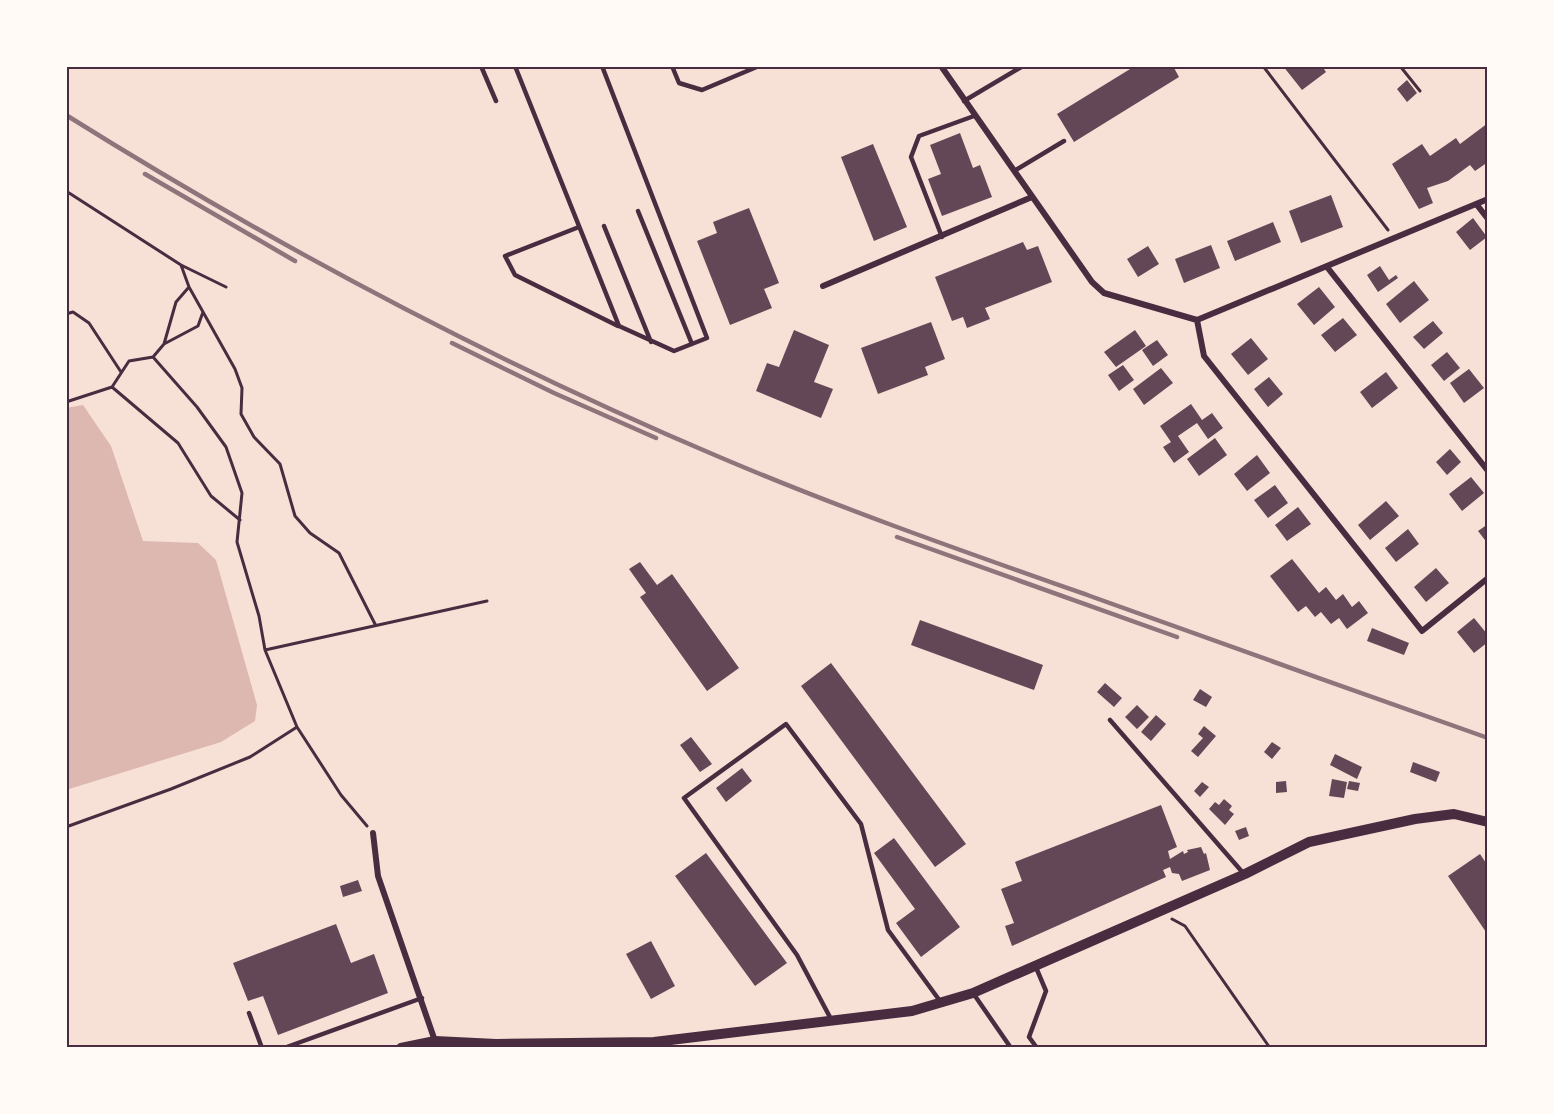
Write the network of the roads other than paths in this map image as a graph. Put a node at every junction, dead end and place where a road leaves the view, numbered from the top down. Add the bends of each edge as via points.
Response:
1 (481, 66) edge
2 (515, 66) edge
3 (602, 66) edge
4 (672, 66) edge
5 (759, 66) edge
6 (941, 66) edge
7 (1023, 66) edge
8 (496, 101) dead end
9 (964, 102) junction
10 (974, 116) junction
11 (1064, 141) dead end
12 (1014, 171) junction
13 (1032, 197) junction
14 (1488, 199) edge
15 (1477, 205) junction
16 (638, 211) dead end
17 (1488, 219) edge
18 (604, 226) dead end
19 (579, 227) junction
20 (942, 237) junction
21 (1328, 267) junction
22 (823, 286) dead end
23 (1197, 320) junction
24 (619, 326) junction
25 (651, 342) junction
26 (692, 344) junction
27 (1488, 471) edge
28 (1488, 578) edge
29 (1110, 720) dead end
30 (1488, 822) edge
31 (373, 832) road end
32 (1245, 874) junction
33 (1035, 966) junction
34 (973, 993) junction
35 (422, 998) junction
36 (941, 1003) junction
37 (249, 1013) dead end
38 (832, 1021) junction
39 (435, 1041) junction
40 (262, 1048) edge
41 (284, 1048) edge
42 (400, 1048) edge
43 (1011, 1048) edge
44 (1036, 1048) edge

1 - 8 lane
2 - 19 lane
3 - 26 lane via 707,338
4 - 5 lane via 679,83 702,90
6 - 9 street
7 - 9 lane
9 - 10 street
10 - 12 street
10 - 20 lane via 919,136 911,157
11 - 12 lane
12 - 13 street
13 - 20 street
13 - 23 street via 1086,274 1104,292
14 - 15 street
15 - 17 street
15 - 21 street
16 - 26 lane
18 - 25 lane
19 - 24 lane
19 - 24 lane via 505,256 515,275
20 - 22 street
21 - 23 street
21 - 27 street
23 - 28 street via 1204,356 1422,631
24 - 25 lane
25 - 26 lane via 674,351
29 - 32 lane
30 - 32 street via 1454,814 1415,819 1309,842
31 - 35 street via 378,876
32 - 33 street
33 - 34 street
33 - 44 lane via 1046,991 1029,1037
34 - 36 street
34 - 43 lane
35 - 39 street
35 - 41 lane
36 - 38 street via 912,1011
36 - 38 lane via 888,930 861,824 786,724 684,798 797,955
37 - 40 lane
38 - 39 street via 632,1043
39 - 42 street

